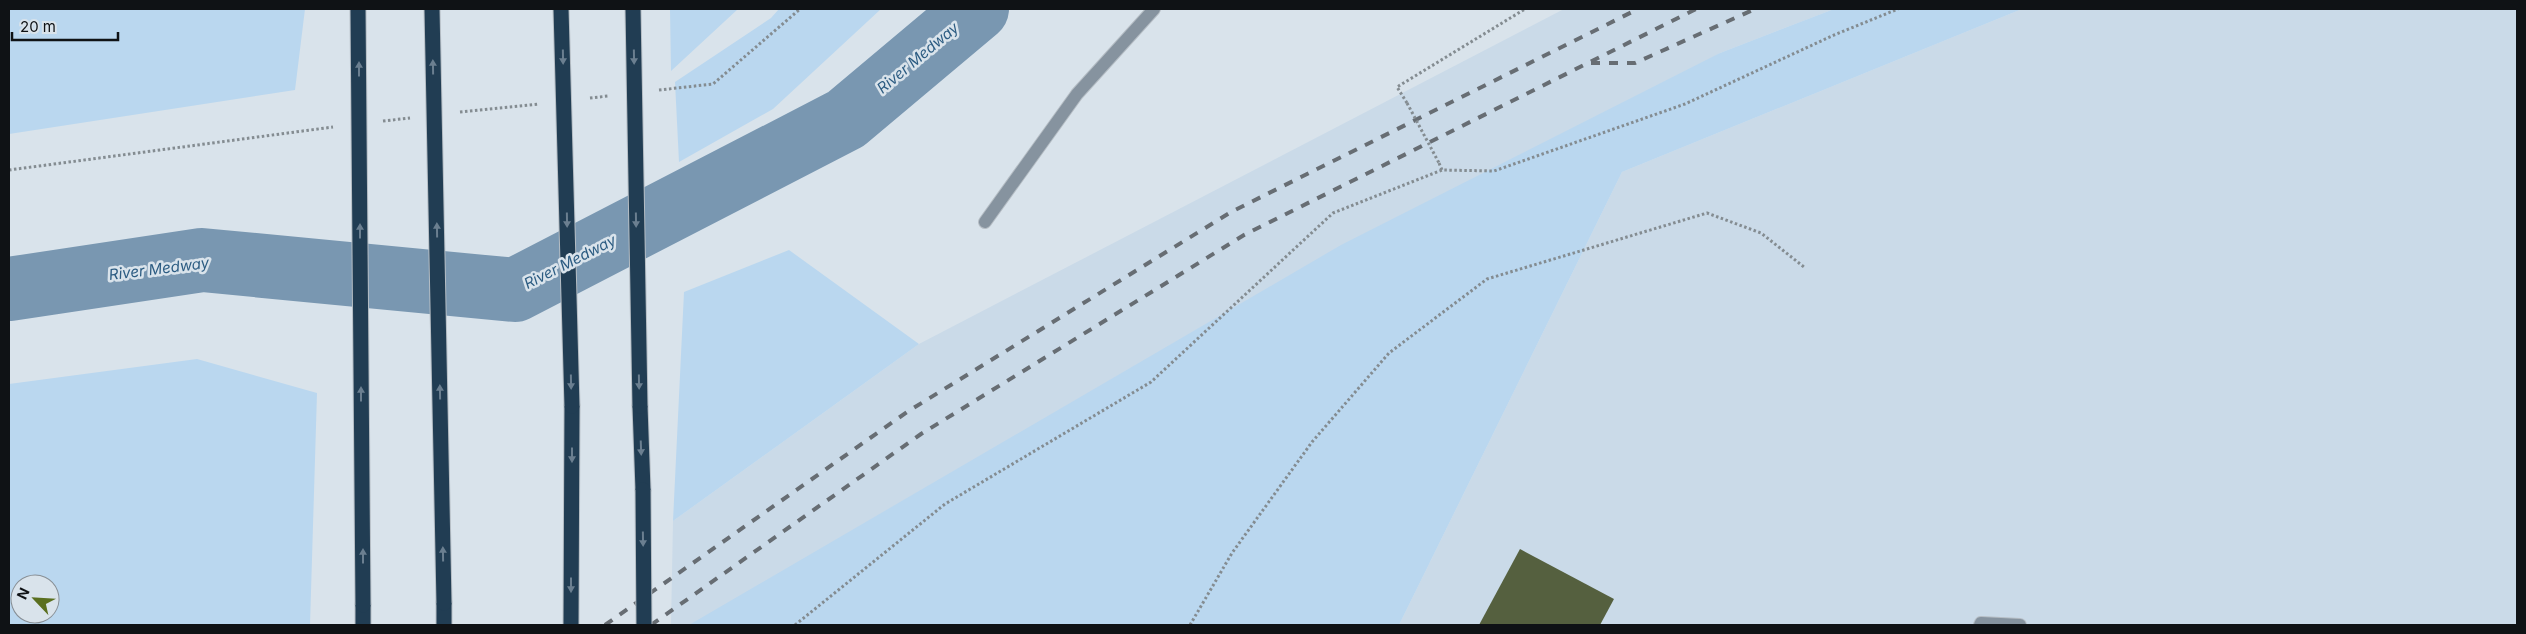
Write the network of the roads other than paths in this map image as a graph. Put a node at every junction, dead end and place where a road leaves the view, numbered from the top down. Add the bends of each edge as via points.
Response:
1 (358, 9) edge
2 (432, 9) edge
3 (562, 9) edge
4 (633, 9) edge
5 (1154, 9) edge
6 (985, 222) dead end
7 (363, 625) edge
8 (444, 625) edge
9 (571, 625) edge
10 (644, 625) edge
11 (1980, 625) edge
12 (2020, 625) edge

7 -> 1 highway, bridge
8 -> 2 highway, bridge
3 -> 9 highway, bridge via 572,406
4 -> 10 highway, bridge
5 - 6 street via 1077,94
11 - 12 street

